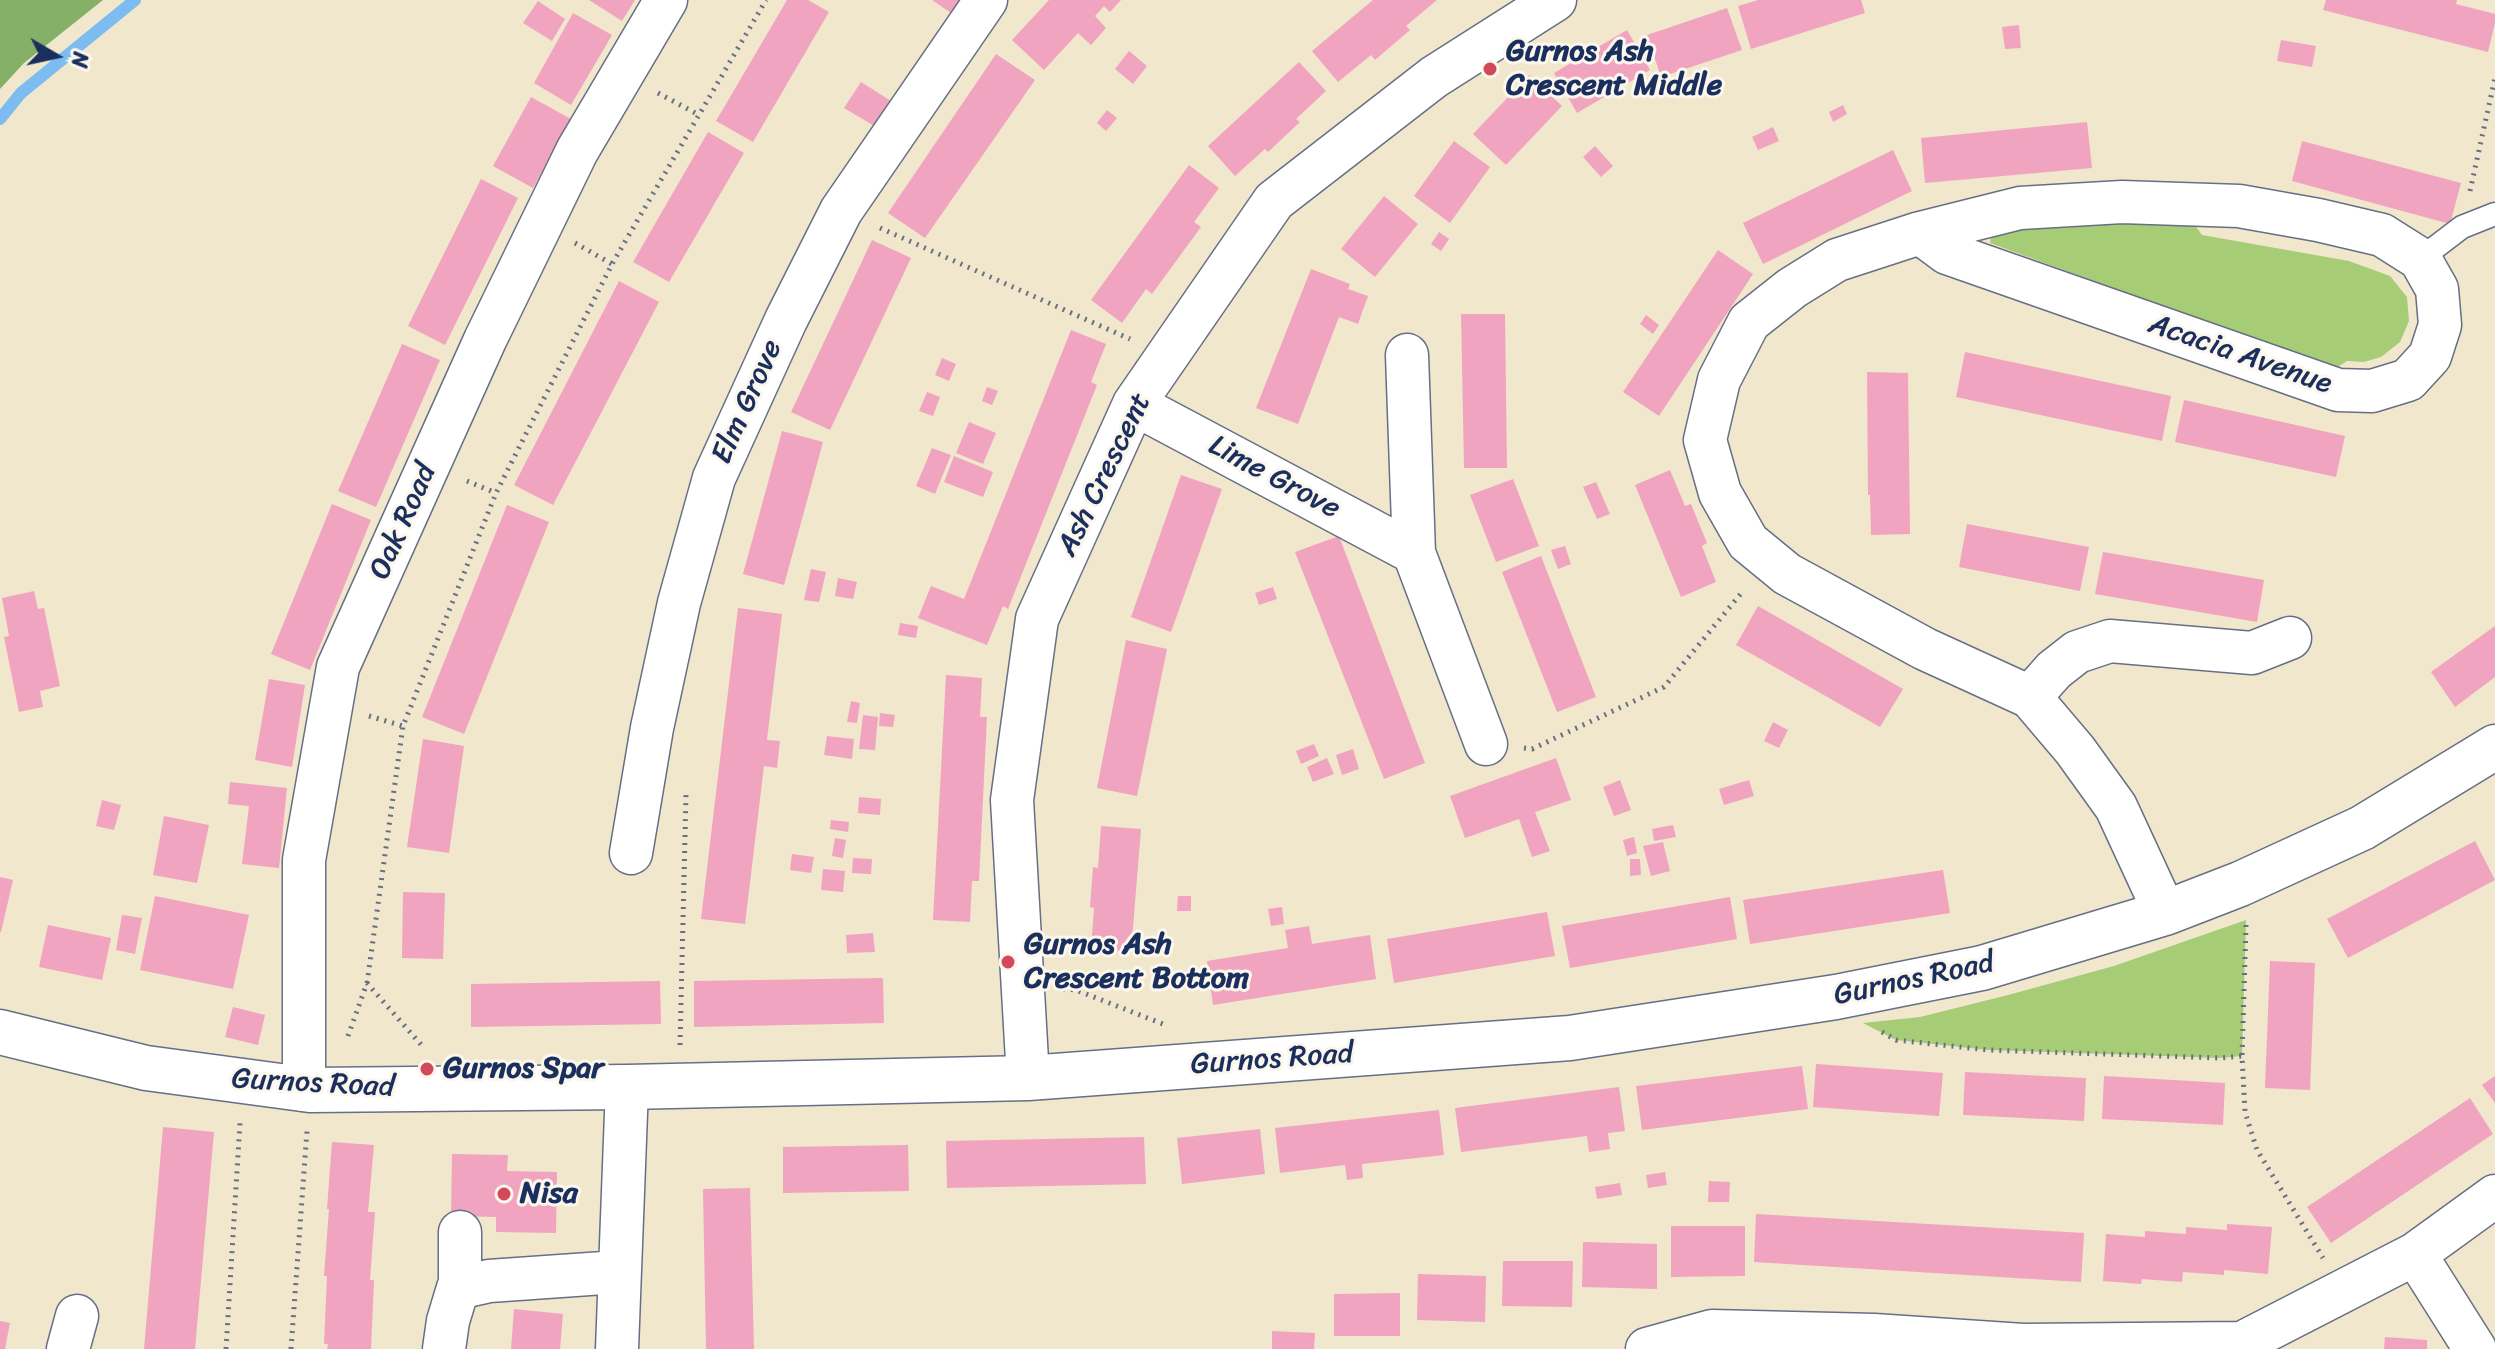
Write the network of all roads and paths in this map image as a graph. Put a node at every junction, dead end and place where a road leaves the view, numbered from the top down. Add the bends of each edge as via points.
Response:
1 (666, 0) edge
2 (766, 0) edge
3 (986, 0) edge
4 (1555, 0) edge
5 (2495, 78) edge
6 (841, 211) junction
7 (2495, 214) edge
8 (2462, 227) junction
9 (1920, 233) junction
10 (2420, 259) junction
11 (1407, 355) dead end
12 (1168, 356) junction
13 (1134, 404) junction
14 (1414, 553) junction
15 (1769, 559) junction
16 (2290, 638) dead end
17 (2030, 697) junction
18 (1486, 744) joint
19 (2495, 747) edge
20 (686, 788) dead end
21 (631, 853) dead end
22 (2240, 884) junction
23 (2165, 913) junction
24 (367, 983) junction
25 (1022, 986) junction
26 (1836, 997) junction
27 (1165, 1024) dead end
28 (0, 1032) edge
29 (2242, 1056) junction
30 (1028, 1078) junction
31 (242, 1082) junction
32 (679, 1086) junction
33 (627, 1087) junction
34 (458, 1088) junction
35 (314, 1090) junction
36 (2495, 1196) edge
37 (460, 1232) dead end
38 (2415, 1254) junction
39 (618, 1272) junction
40 (460, 1288) junction
41 (2343, 1291) junction
42 (1873, 1342) edge
43 (226, 1349) edge
44 (291, 1349) edge
45 (444, 1349) edge
46 (617, 1349) edge
47 (1647, 1349) edge
48 (2475, 1349) edge

1 - 35 street, Oak Road via 577,151 485,340 338,667 304,860
2 - 24 path via 612,264 496,493 403,726
3 - 6 street, Elm Grove
4 - 12 street, Ash Crescent via 1434,77 1274,201
5 - 8 path
6 - 12 path
6 - 21 street, Elm Grove via 714,478 679,603
7 - 8 lane
8 - 10 lane
9 - 10 street via 2020,208 2122,202 2239,206 2382,235
9 - 10 street, Acacia Avenue via 1947,253 2338,390 2372,391 2408,380 2430,356 2440,325 2437,289
9 - 15 street via 1837,260 1792,288 1749,322 1719,380 1705,440 1708,454 1720,493 1748,542
11 - 14 street
12 - 13 street, Ash Crescent
13 - 14 street, Lime Grove
13 - 25 street, Ash Crescent via 1037,619 1012,800
14 - 18 street
15 - 17 street via 1925,649
15 - 18 path via 1664,687 1532,749
16 - 17 street via 2252,653 2110,641 2077,652
17 - 23 street via 2116,807
19 - 22 street, Gurnos Road via 2362,828
20 - 32 path
22 - 23 street, Gurnos Road
22 - 29 path via 2246,920
23 - 26 street, Gurnos Road via 1982,968
24 - 34 path
24 - 35 path
25 - 27 path via 1076,990
25 - 30 street, Ash Crescent
26 - 29 path via 1863,1023 1896,1040 1988,1050
26 - 30 street, Gurnos Road via 1570,1038
28 - 31 street, Gurnos Road via 146,1068
29 - 41 path via 2245,1112 2257,1150
30 - 32 street, Gurnos Road
31 - 35 street, Gurnos Road
31 - 43 path
32 - 33 street, Gurnos Road
33 - 34 street, Gurnos Road
33 - 39 street
34 - 35 street, Gurnos Road
35 - 44 path
36 - 38 street
37 - 40 street
38 - 41 street
38 - 48 street
39 - 40 street via 489,1281
39 - 46 street
40 - 45 street
41 - 42 street via 2242,1343
42 - 47 street via 1712,1331

